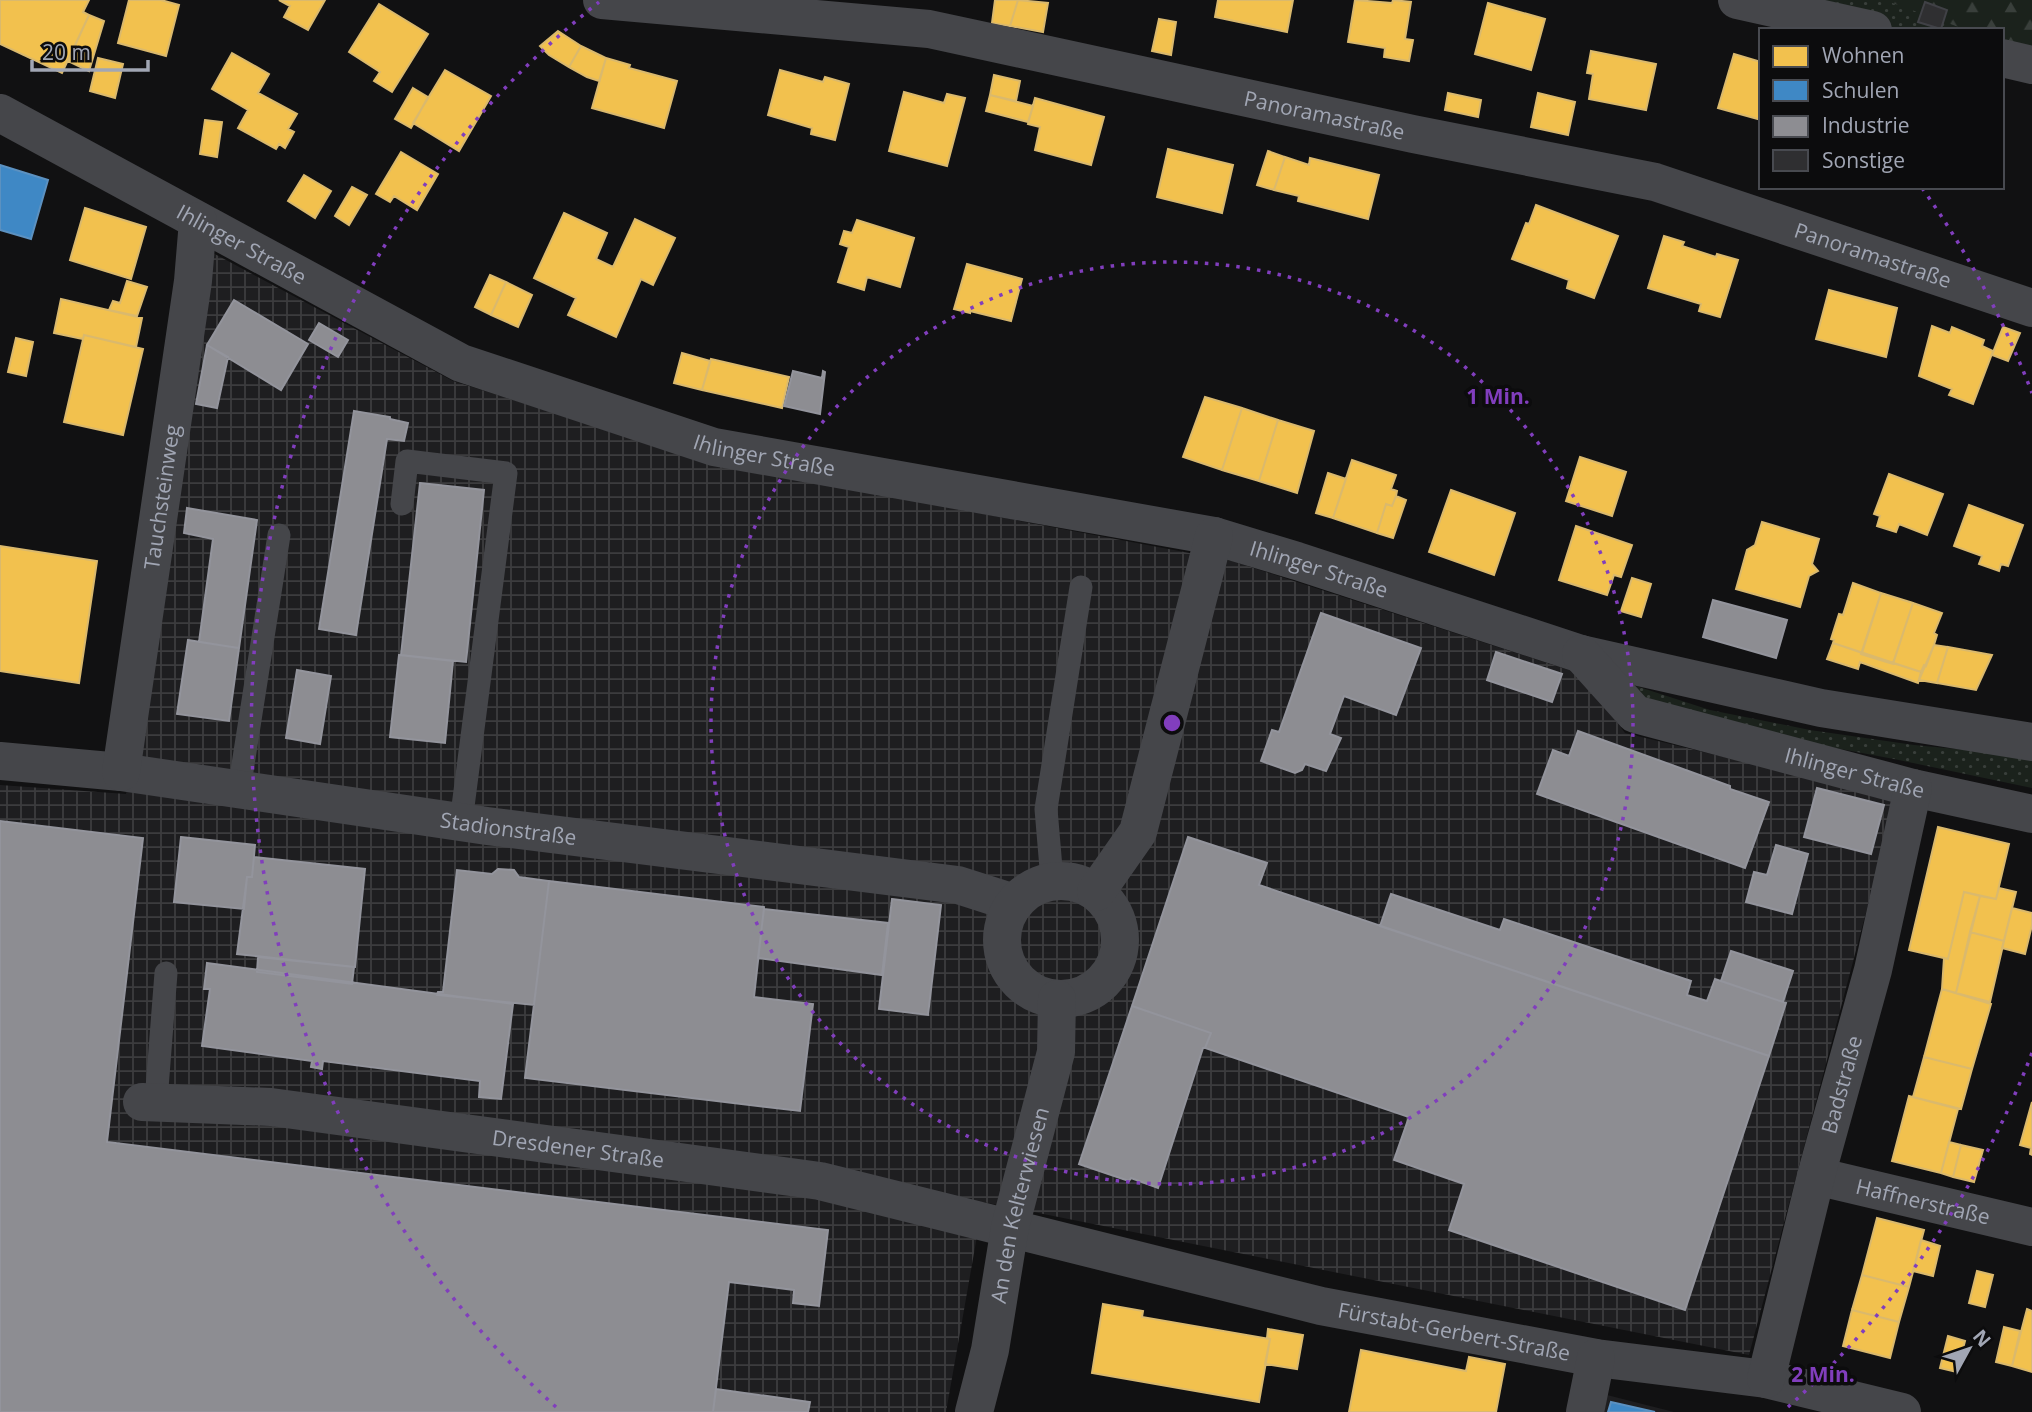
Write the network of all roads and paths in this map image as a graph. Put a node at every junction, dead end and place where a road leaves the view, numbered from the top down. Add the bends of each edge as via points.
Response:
1 (602, 0) edge
2 (1737, 0) edge
3 (1864, 28) edge
4 (2004, 58) edge
5 (2032, 65) edge
6 (0, 113) edge
7 (198, 221) junction
8 (2032, 308) edge
9 (402, 504) dead end
10 (279, 535) dead end
11 (1214, 536) junction
12 (1081, 587) dead end
13 (1581, 654) junction
14 (2032, 742) edge
15 (0, 761) edge
16 (121, 772) junction
17 (1913, 789) junction
18 (239, 790) junction
19 (2032, 814) edge
20 (461, 822) junction
21 (1052, 880) junction
22 (1096, 892) junction
23 (1013, 904) junction
24 (166, 973) dead end
25 (1057, 999) junction
26 (149, 1102) joint
27 (1816, 1176) junction
28 (1010, 1227) junction
29 (2032, 1227) edge
30 (1596, 1358) junction
31 (1766, 1379) junction
32 (974, 1412) edge
33 (1586, 1412) edge
34 (1902, 1412) edge

1 - 8 street, Panoramastraße via 929,29 1655,182
2 - 3 street
4 - 5 street
6 - 7 street, Ihlinger Straße
7 - 11 street, Ihlinger Straße via 461,363 714,447
7 - 16 street, Tauchsteinweg
9 - 20 lane via 407,461 506,473
10 - 18 lane
11 - 13 street, Ihlinger Straße
11 - 22 street via 1138,832
12 - 21 lane via 1046,809
13 - 14 street, Ihlinger Straße via 1821,708
13 - 17 street, Ihlinger Straße via 1635,714
15 - 16 street, Stadionstraße
16 - 18 street, Stadionstraße
17 - 19 street, Ihlinger Straße
17 - 27 street, Badstraße via 1872,970
18 - 20 street, Stadionstraße
20 - 23 street, Stadionstraße via 958,885
21 - 22 street via 1080,883
21 - 23 street via 1027,891
22 - 25 street via 1118,923 1116,962 1107,978 1091,991
23 - 25 street via 1001,938 1011,972 1023,986
24 - 26 lane
25 - 28 street, An den Kelterwiesen via 1056,1052
26 - 28 street, Dresdener Straße via 271,1107 820,1181
27 - 29 street, Haffnerstraße
27 - 31 street, Badstraße
28 - 30 street, Fürstabt-Gerbert-Straße via 1321,1306
28 - 32 street, An den Kelterwiesen via 990,1350
30 - 31 street, Fürstabt-Gerbert-Straße
30 - 33 street
31 - 34 street, Fürstabt-Gerbert-Straße

